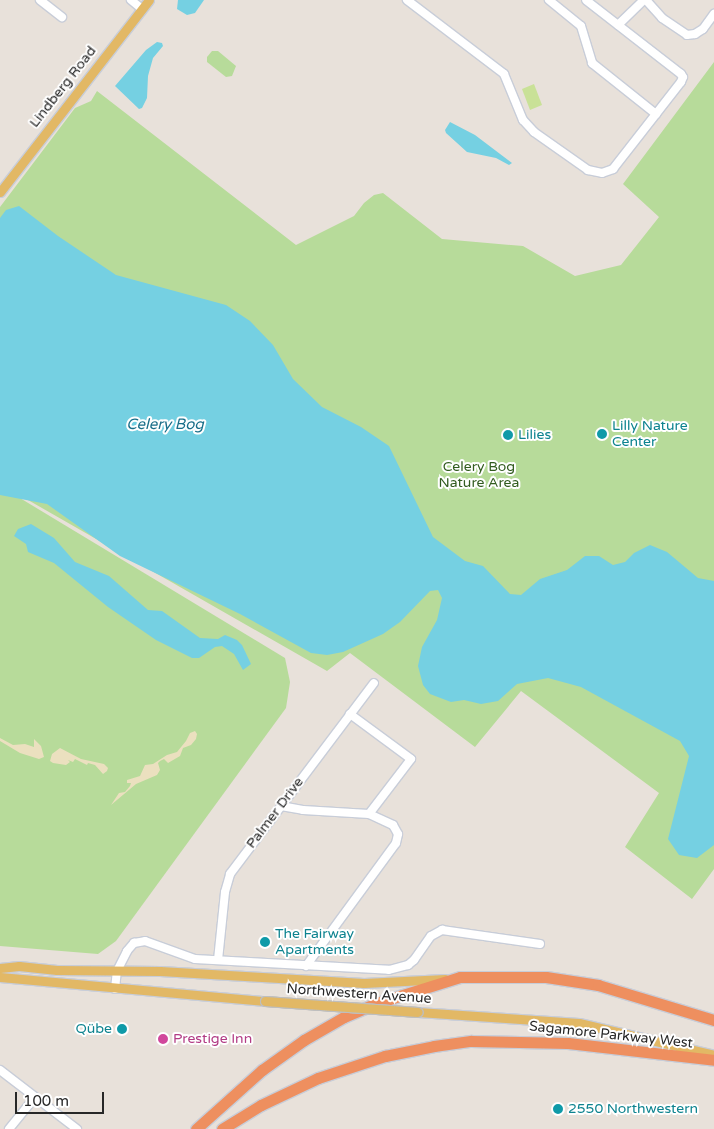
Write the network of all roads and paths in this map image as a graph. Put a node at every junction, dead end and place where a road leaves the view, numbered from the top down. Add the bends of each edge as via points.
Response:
1 (40, 0) edge
2 (131, 0) edge
3 (149, 0) edge
4 (407, 0) edge
5 (549, 0) edge
6 (586, 0) edge
7 (645, 0) edge
8 (142, 9) junction
9 (714, 14) edge
10 (62, 17) dead end
11 (618, 25) junction
12 (656, 114) junction
13 (0, 192) edge
14 (374, 683) dead end
15 (350, 714) junction
16 (281, 806) junction
17 (368, 814) junction
18 (540, 944) dead end
19 (218, 960) junction
20 (306, 966) junction
21 (0, 968) edge
22 (118, 971) junction
23 (460, 977) junction
24 (0, 978) edge
25 (115, 989) junction
26 (714, 1020) edge
27 (714, 1055) edge
28 (714, 1060) edge
29 (0, 1070) edge
30 (35, 1097) junction
31 (9, 1129) edge
32 (76, 1129) edge
33 (196, 1129) edge
34 (222, 1129) edge

1 - 10 street
2 - 8 street
3 - 8 main road, Lindberg Road
4 - 12 street via 504,74 528,125 588,170 602,173 612,169
5 - 12 street via 581,26 592,63
6 - 11 street
7 - 9 street via 662,18 687,35 703,29
7 - 11 street
8 - 13 main road, Lindberg Road
11 - 12 street via 682,74 681,82
14 - 15 street, Palmer Drive
15 - 16 street, Palmer Drive
15 - 17 street via 411,759
16 - 17 street
16 - 19 street, Palmer Drive via 230,874
17 - 20 street via 393,825 398,834 396,843
18 - 20 street via 442,930 431,936 414,960 398,969
19 - 20 street
19 - 22 street via 190,957 145,941 131,946
21 - 22 main road, Northwestern Avenue
22 - 23 main road, Northwestern Avenue via 364,983
22 - 25 street
23 - 26 highway, Sagamore Parkway West via 546,977 598,985
23 - 33 highway, Sagamore Parkway West via 377,1003 312,1035 262,1070
24 - 25 main road, Northwestern Avenue
25 - 27 main road, Northwestern Avenue, bridge via 579,1023
28 - 34 highway, Sagamore Parkway West via 568,1043 471,1042 434,1046 384,1056 318,1078 261,1104
29 - 30 street
30 - 31 street
30 - 32 street

